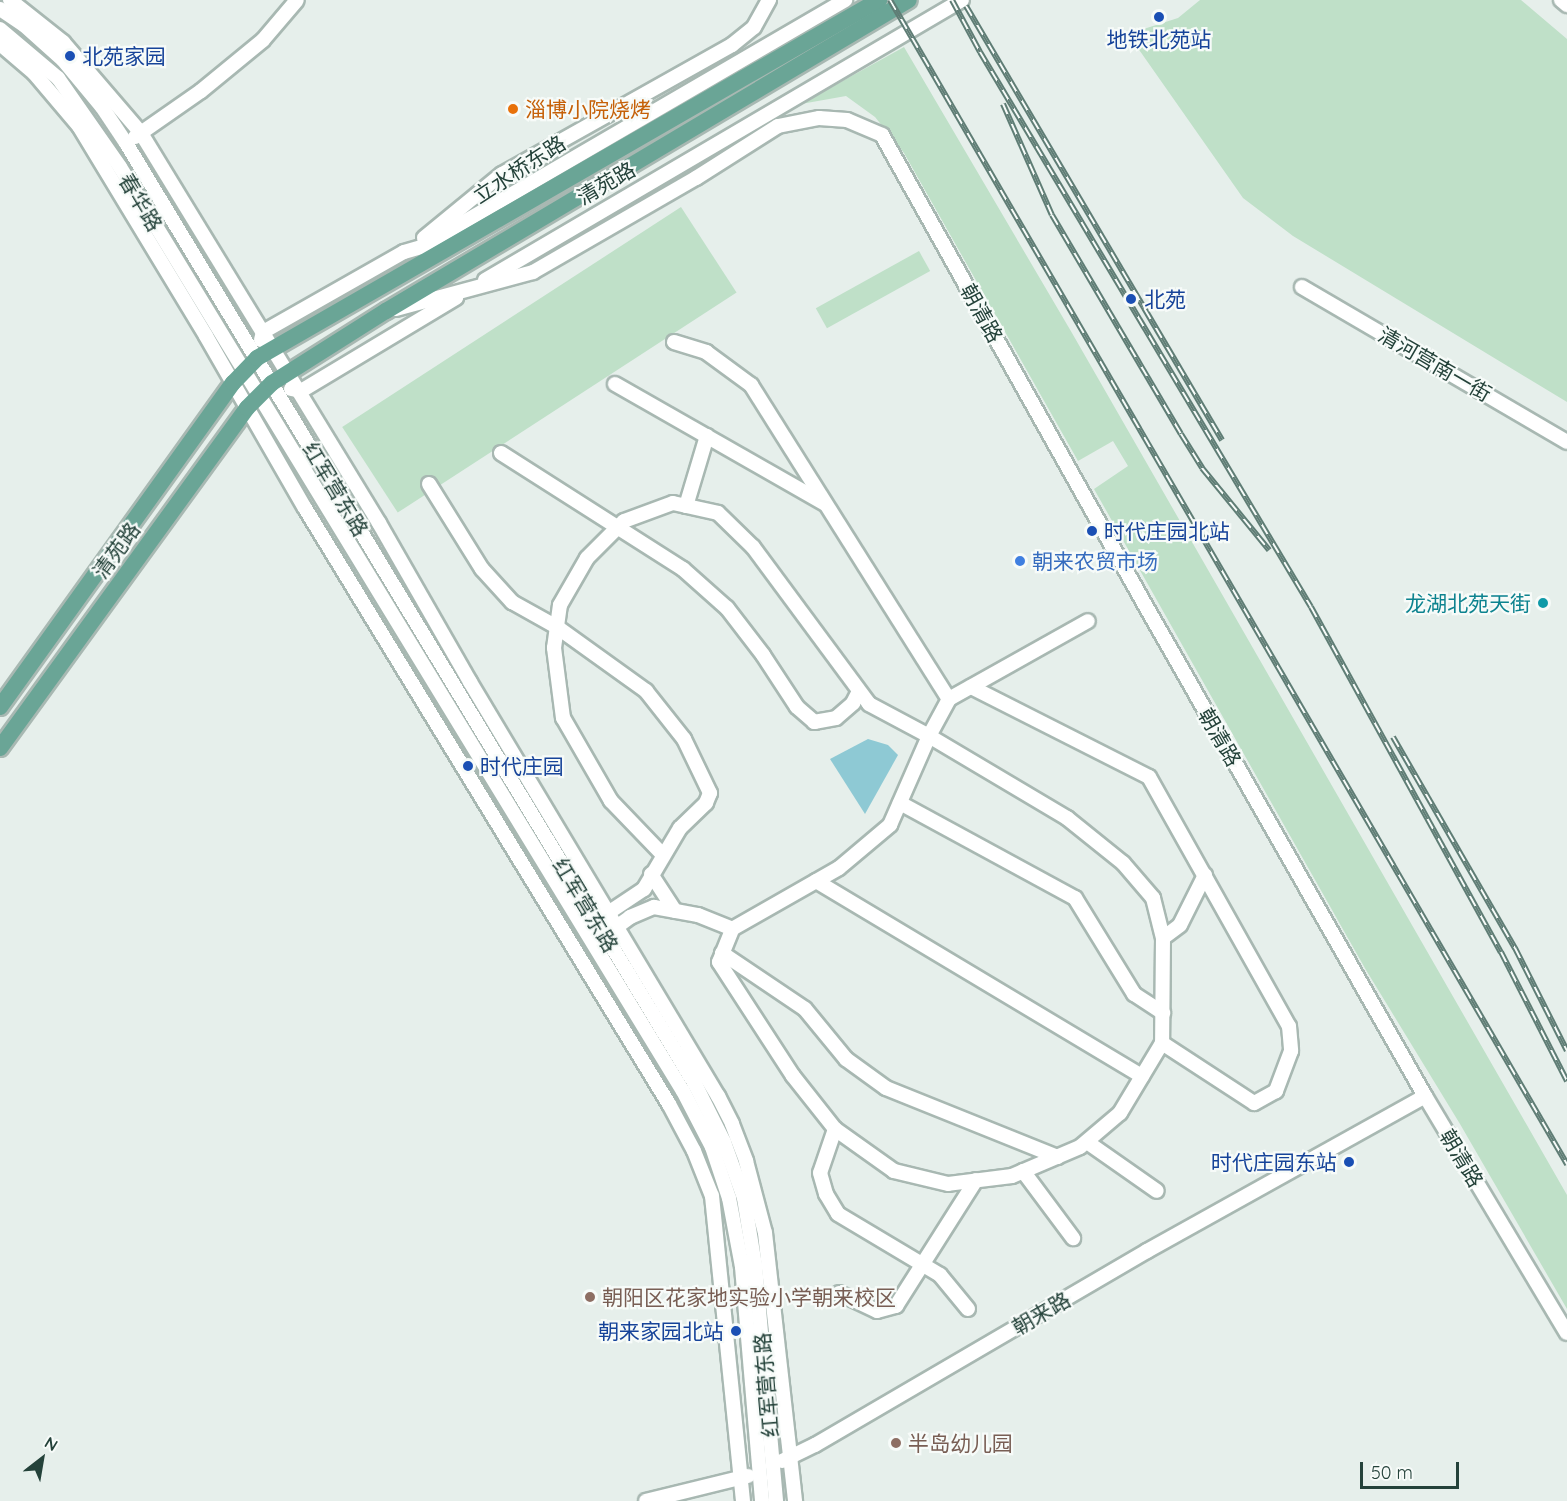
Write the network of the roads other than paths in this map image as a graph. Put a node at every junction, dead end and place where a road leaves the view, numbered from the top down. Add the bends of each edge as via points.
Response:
1 (10, 0) edge
2 (297, 0) edge
3 (769, 0) edge
4 (845, 0) edge
5 (879, 0) edge
6 (909, 0) edge
7 (962, 0) edge
8 (1561, 0) edge
9 (1567, 5) edge
10 (0, 9) edge
11 (0, 29) edge
12 (0, 44) edge
13 (141, 134) junction
14 (126, 143) junction
15 (421, 246) junction
16 (392, 282) junction
17 (1302, 287) dead end
18 (469, 290) junction
19 (386, 311) junction
20 (263, 332) junction
21 (674, 342) dead end
22 (274, 350) junction
23 (257, 358) junction
24 (288, 373) junction
25 (238, 376) junction
26 (272, 382) junction
27 (615, 384) dead end
28 (298, 391) junction
29 (259, 395) junction
30 (247, 408) junction
31 (707, 436) junction
32 (1567, 442) edge
33 (501, 453) dead end
34 (429, 484) dead end
35 (826, 504) junction
36 (686, 506) junction
37 (616, 529) junction
38 (1088, 621) dead end
39 (557, 627) junction
40 (971, 687) junction
41 (859, 691) junction
42 (949, 699) junction
43 (0, 707) edge
44 (929, 736) junction
45 (0, 748) edge
46 (900, 803) junction
47 (663, 854) junction
48 (651, 874) junction
49 (1205, 875) junction
50 (816, 881) junction
51 (675, 911) junction
52 (610, 912) junction
53 (590, 925) junction
54 (618, 926) junction
55 (732, 929) junction
56 (1163, 938) junction
57 (598, 940) junction
58 (573, 948) junction
59 (722, 953) junction
60 (1163, 1013) junction
61 (1162, 1043) junction
62 (1142, 1076) junction
63 (1425, 1096) junction
64 (836, 1129) junction
65 (1087, 1142) junction
66 (1058, 1157) junction
67 (1023, 1171) junction
68 (976, 1180) junction
69 (1156, 1191) dead end
70 (1073, 1238) dead end
71 (921, 1263) junction
72 (839, 1293) dead end
73 (968, 1309) dead end
74 (1567, 1334) edge
75 (790, 1458) junction
76 (774, 1465) junction
77 (760, 1471) junction
78 (741, 1479) junction
79 (646, 1501) edge
80 (743, 1501) edge
81 (762, 1501) edge
82 (776, 1501) edge
83 (795, 1501) edge

1 - 13 street via 63,42
2 - 13 street via 263,39
3 - 15 street, 立水桥东路 via 754,27 732,45 502,174 425,235
4 - 15 street, 清苑路
5 - 16 main road, 清苑路
6 - 19 main road, 清苑路
7 - 18 street, 清苑路
8 - 9 street
10 - 14 street, 春华路 via 63,60
11 - 25 street, 春华路 via 44,65 71,94 120,167
12 - 25 street via 34,73 79,126
13 - 14 street
13 - 20 street
14 - 23 street, 春华路
15 - 16 street, 立水桥东路
15 - 20 street, 清苑路
16 - 22 main road, 清苑路
17 - 32 street, 清河营南一街
18 - 19 street
18 - 28 street, 清苑路
18 - 63 street, 朝清路 via 533,272 778,126 819,118 847,120 882,135
19 - 24 main road, 清苑路
20 - 22 street
20 - 23 street
21 - 35 street via 706,352 751,385
22 - 23 main road, 清苑路
22 - 24 street
23 - 25 main road, 清苑路
23 - 26 street, 红军营东路
24 - 26 main road, 清苑路
24 - 28 street
25 - 29 street, 春华路
25 - 30 street
25 - 43 main road, 清苑路
26 - 28 street
26 - 29 main road, 清苑路
26 - 53 street, 红军营东路
27 - 31 street
28 - 52 street
29 - 30 main road, 清苑路
29 - 53 street, 红军营东路
30 - 45 main road, 清苑路
30 - 58 street
31 - 35 street
31 - 36 street
33 - 37 street
34 - 39 street via 482,569 512,602
35 - 42 street
36 - 37 street via 673,503 624,521
36 - 41 street via 718,513 753,547
37 - 39 street via 587,558 560,606
37 - 41 street via 683,569 727,608 797,707 814,722 836,718 853,703
38 - 40 street
39 - 47 street via 554,648 563,718 611,801
39 - 47 street via 646,691 684,739 710,793
40 - 42 street
40 - 49 street via 1149,777
41 - 44 street via 869,704
42 - 44 street
44 - 46 street
44 - 56 street via 1067,819 1123,863 1153,898
46 - 50 street via 890,825 839,868
46 - 60 street via 1075,898 1134,994
47 - 48 street
48 - 51 street
48 - 52 street via 644,889
49 - 56 street via 1180,925
49 - 61 street via 1289,1026 1292,1051 1276,1091 1254,1103
50 - 55 street
50 - 62 street
51 - 54 street via 654,907
51 - 55 street via 698,915
52 - 53 street
52 - 54 street
53 - 57 street, 红军营东路
53 - 58 street
54 - 57 street
54 - 75 street via 718,1096 746,1161 765,1233
55 - 59 street
56 - 60 street
57 - 58 street
57 - 76 street, 红军营东路 via 694,1084 724,1142 744,1198 755,1265
57 - 77 street, 红军营东路 via 712,1147 729,1198 742,1267
58 - 78 street via 669,1104 712,1196
59 - 64 street via 719,962 793,1076
59 - 66 street via 805,1009 846,1059 886,1088
60 - 61 street
61 - 62 street
62 - 65 street via 1120,1113
63 - 74 street, 朝清路
63 - 75 street, 朝来路 via 1147,1251
64 - 68 street via 894,1171 948,1184
64 - 71 street via 820,1173 838,1214
65 - 66 street
65 - 69 street
66 - 67 street
67 - 68 street
67 - 70 street
68 - 71 street
71 - 72 street via 896,1306 877,1311
71 - 73 street via 940,1275
75 - 76 street, 朝来路
75 - 83 street
76 - 77 street, 朝来路
76 - 82 street, 红军营东路
77 - 78 street, 朝来路
77 - 81 street, 红军营东路
78 - 79 street, 朝来路
78 - 80 street

